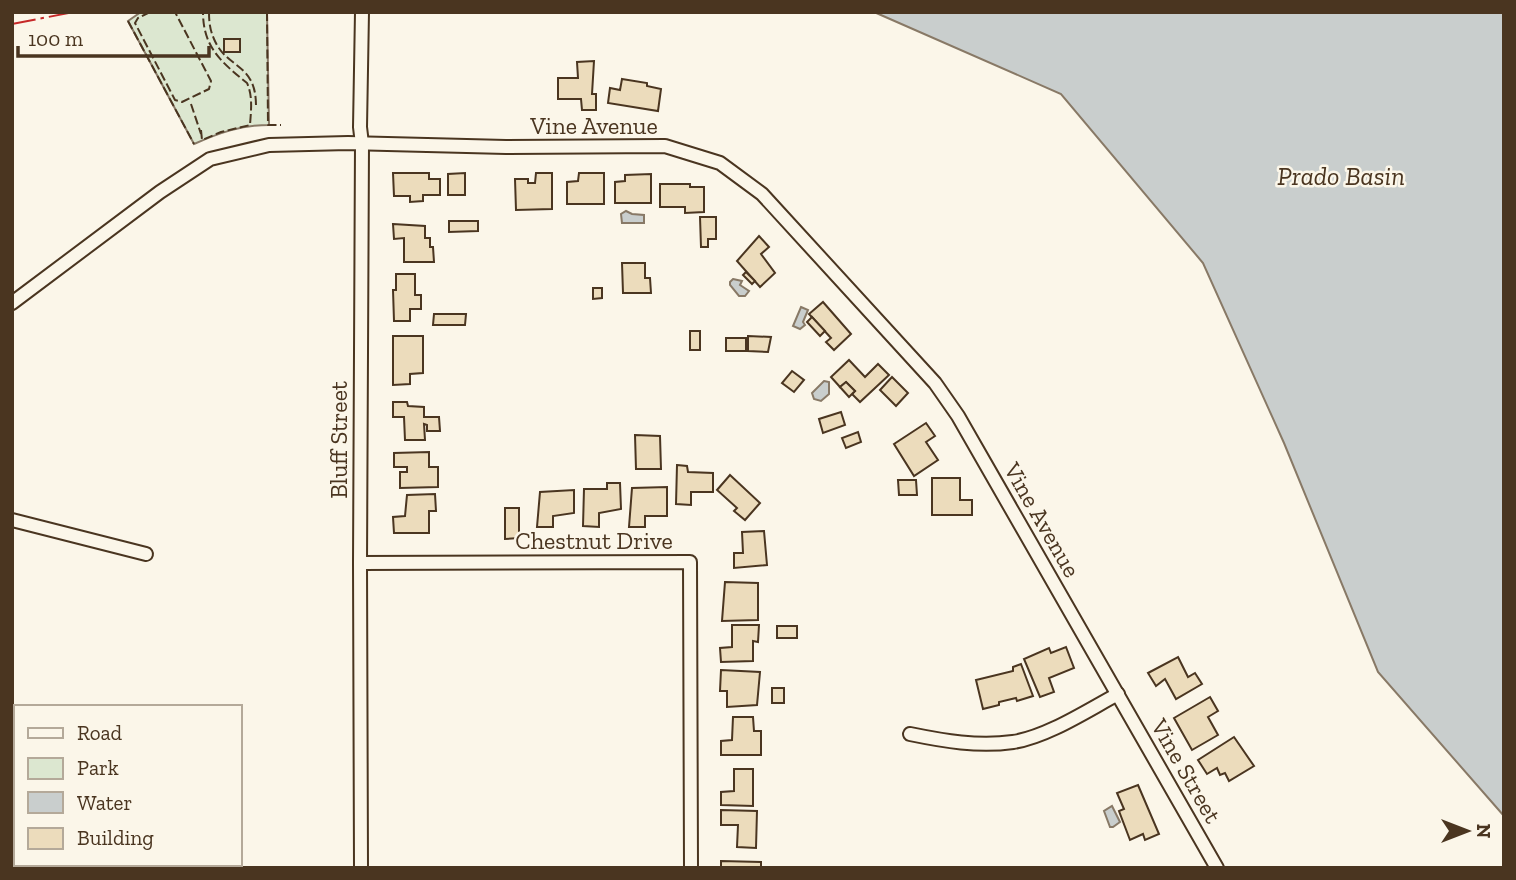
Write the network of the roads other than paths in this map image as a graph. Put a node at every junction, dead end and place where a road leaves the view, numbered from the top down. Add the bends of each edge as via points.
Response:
1 (362, 12) edge
2 (362, 144) junction
3 (12, 303) edge
4 (12, 520) edge
5 (146, 554) dead end
6 (360, 563) junction
7 (1118, 694) junction
8 (910, 734) dead end
9 (361, 868) edge
10 (691, 868) edge
11 (1217, 868) edge

1 - 2 street, Bluff Street
2 - 3 street, Vine Avenue via 269,145 210,159
2 - 6 street, Bluff Street
2 - 7 street, Vine Avenue via 665,146 720,163 762,194 935,383
4 - 5 street
6 - 9 street, Bluff Street
6 - 10 street, Chestnut Drive via 690,562
7 - 8 street via 1041,734 1014,742 957,743
7 - 11 street, Vine Street

